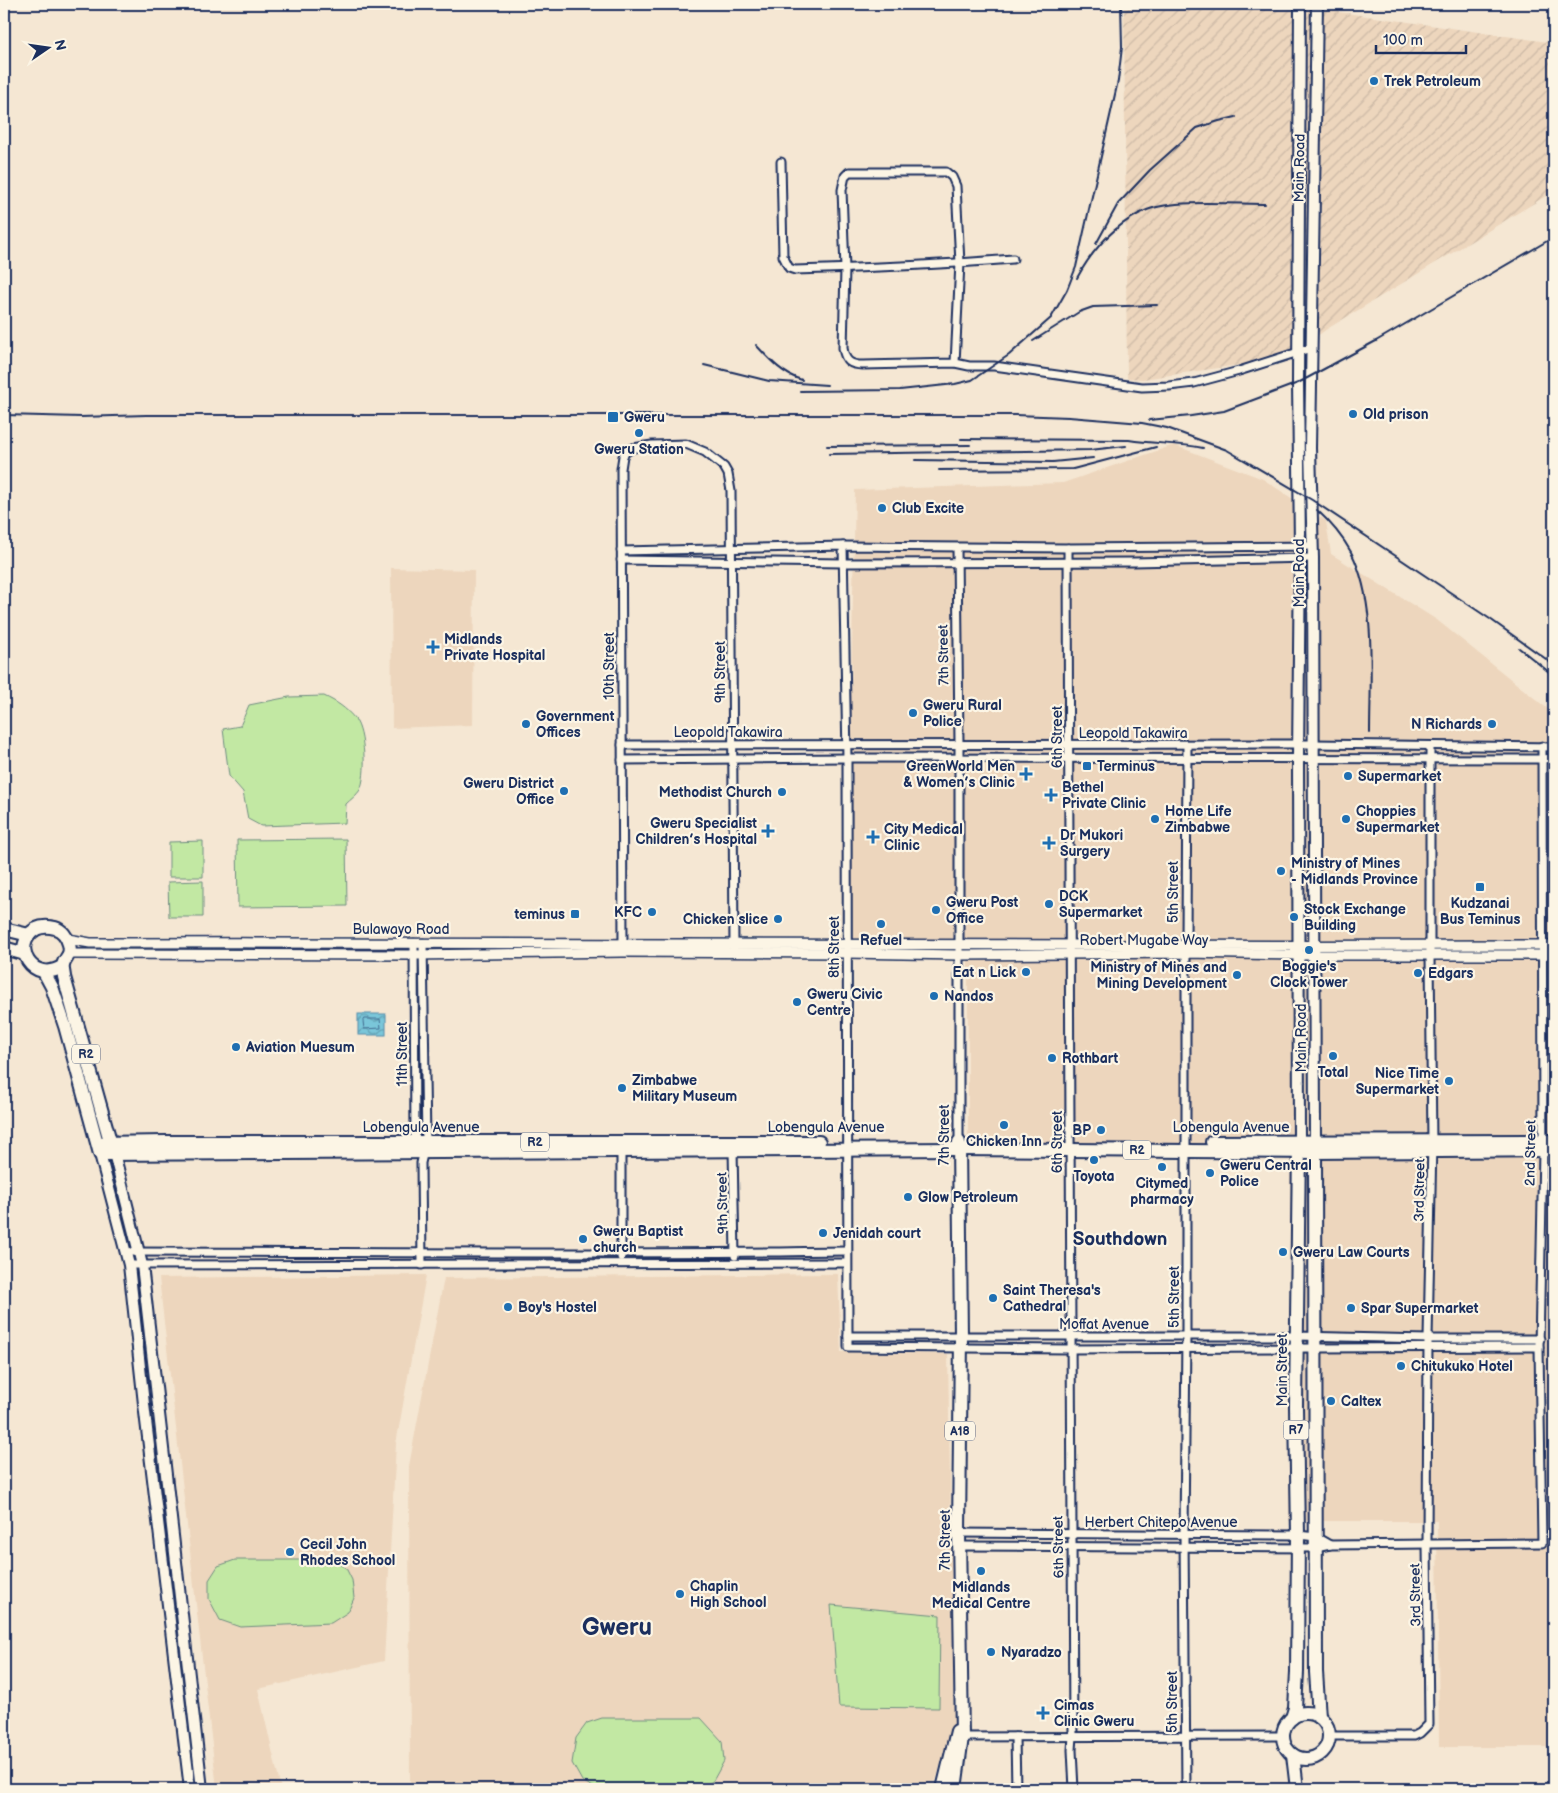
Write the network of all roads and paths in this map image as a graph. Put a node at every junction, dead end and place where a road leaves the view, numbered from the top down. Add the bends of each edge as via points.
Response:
1 (1300, 4) edge
2 (1317, 4) edge
3 (781, 162) dead end
4 (1299, 245) junction
5 (1312, 245) junction
6 (1013, 259) dead end
7 (960, 263) junction
8 (845, 269) junction
9 (1311, 348) junction
10 (1298, 352) junction
11 (955, 363) junction
12 (730, 481) joint
13 (1300, 545) junction
14 (843, 546) junction
15 (1313, 546) junction
16 (1186, 547) junction
17 (732, 548) junction
18 (957, 548) junction
19 (1068, 548) junction
20 (621, 551) junction
21 (1299, 558) junction
22 (1313, 558) junction
23 (621, 560) junction
24 (732, 561) junction
25 (1186, 561) junction
26 (843, 562) junction
27 (957, 562) junction
28 (1068, 562) junction
29 (1299, 642) junction
30 (1313, 643) junction
31 (733, 744) junction
32 (959, 744) junction
33 (1298, 744) junction
34 (1314, 744) junction
35 (622, 745) junction
36 (847, 745) junction
37 (1070, 745) junction
38 (1187, 745) junction
39 (1430, 746) junction
40 (1542, 746) junction
41 (1554, 747) edge
42 (847, 758) junction
43 (1070, 758) junction
44 (1187, 758) junction
45 (1298, 758) junction
46 (1313, 758) junction
47 (1430, 758) junction
48 (1554, 758) edge
49 (959, 759) junction
50 (1542, 759) junction
51 (622, 760) junction
52 (733, 760) junction
53 (4, 929) edge
54 (29, 935) junction
55 (68, 939) junction
56 (109, 943) junction
57 (418, 943) junction
58 (734, 943) junction
59 (959, 945) junction
60 (1430, 945) junction
61 (1543, 945) junction
62 (1554, 947) edge
63 (4, 948) edge
64 (623, 948) junction
65 (847, 949) junction
66 (1186, 949) junction
67 (1070, 950) junction
68 (1299, 950) junction
69 (1314, 950) junction
70 (1554, 952) edge
71 (734, 953) junction
72 (25, 954) junction
73 (69, 954) junction
74 (110, 954) junction
75 (418, 954) junction
76 (959, 955) junction
77 (1544, 955) junction
78 (1430, 956) junction
79 (63, 966) junction
80 (44, 972) junction
81 (958, 1145) junction
82 (733, 1146) junction
83 (849, 1146) junction
84 (1070, 1146) junction
85 (1186, 1146) junction
86 (1549, 1146) edge
87 (621, 1147) junction
88 (1299, 1147) junction
89 (1315, 1147) junction
90 (1432, 1147) junction
91 (112, 1148) junction
92 (99, 1149) junction
93 (420, 1150) junction
94 (1298, 1221) junction
95 (1315, 1221) junction
96 (847, 1251) junction
97 (126, 1252) junction
98 (140, 1252) junction
99 (216, 1252) junction
100 (516, 1253) junction
101 (620, 1253) junction
102 (679, 1253) junction
103 (735, 1253) junction
104 (422, 1254) junction
105 (735, 1263) junction
106 (847, 1263) junction
107 (621, 1264) junction
108 (679, 1264) junction
109 (130, 1265) junction
110 (142, 1265) junction
111 (216, 1265) junction
112 (422, 1265) junction
113 (516, 1265) junction
114 (1298, 1275) junction
115 (1315, 1275) junction
116 (848, 1336) junction
117 (1186, 1336) junction
118 (1070, 1337) junction
119 (1428, 1339) junction
120 (1540, 1339) junction
121 (961, 1342) junction
122 (1297, 1342) junction
123 (1315, 1343) junction
124 (848, 1347) joint
125 (1539, 1347) junction
126 (1069, 1349) junction
127 (1186, 1349) junction
128 (1428, 1349) junction
129 (1296, 1407) junction
130 (1316, 1408) junction
131 (1296, 1472) junction
132 (1316, 1473) junction
133 (959, 1533) junction
134 (1070, 1534) junction
135 (1184, 1534) junction
136 (1298, 1541) junction
137 (1316, 1542) junction
138 (1427, 1545) junction
139 (1526, 1545) joint
140 (960, 1546) junction
141 (1071, 1546) junction
142 (1184, 1547) junction
143 (1297, 1609) junction
144 (1316, 1610) junction
145 (1297, 1672) junction
146 (1316, 1672) junction
147 (1319, 1717) junction
148 (1292, 1718) junction
149 (1015, 1736) junction
150 (1074, 1736) junction
151 (1283, 1736) junction
152 (1329, 1736) junction
153 (958, 1737) junction
154 (1185, 1737) junction
155 (1293, 1755) junction
156 (1312, 1758) junction
157 (1297, 1788) edge
158 (190, 1789) edge
159 (202, 1789) edge
160 (943, 1789) edge
161 (955, 1789) edge
162 (1016, 1789) edge
163 (1074, 1789) edge
164 (1186, 1789) edge

1 - 4 main road, Main Road
2 - 5 main road, Main Road
3 - 8 street via 783,256 786,264 795,270
4 - 5 main road
4 - 10 main road, Main Road
5 - 9 main road, Main Road
6 - 7 street
7 - 8 street
7 - 8 street via 956,186 952,177 946,172 853,172 845,176 842,190
7 - 11 street
8 - 11 street via 846,360 857,365
9 - 10 street
9 - 15 main road, Main Road
10 - 11 street via 1194,383 1142,387
10 - 13 main road, Main Road
12 - 17 street, 9th Street
12 - 20 street, 10th Street via 720,464 705,452 686,444 652,445 626,452 621,469
13 - 15 street
13 - 16 street
13 - 21 main road, Main Road
14 - 17 street
14 - 18 street
14 - 26 street, 8th Street
15 - 22 main road, Main Road
16 - 19 street
16 - 25 street
17 - 20 street
17 - 24 street, 9th Street
18 - 19 street
18 - 27 street, 7th Street
19 - 28 street, 6th Street
20 - 23 street, 10th Street
21 - 22 street
21 - 25 street
21 - 29 main road, Main Road
22 - 30 main road, Main Road
23 - 24 street
23 - 35 street, 10th Street
24 - 26 street
24 - 31 street, 9th Street
25 - 28 street
26 - 27 street
26 - 36 street, 8th Street
27 - 28 street
27 - 32 street, 7th Street
28 - 37 street, 6th Street
29 - 30 main road
29 - 33 main road, Main Road
30 - 34 main road, Main Road
31 - 35 street, Leopold Takawira
31 - 36 street, Leopold Takawira
31 - 52 street, 9th Street
32 - 36 street, Leopold Takawira
32 - 37 street, Leopold Takawira
32 - 49 street, 7th Street
33 - 34 street, Leopold Takawira
33 - 38 street, Leopold Takawira
33 - 45 main road, Main Road
34 - 39 street, Leopold Takawira
34 - 46 main road, Main Road
35 - 51 street, 10th Street
36 - 42 street, 8th Street
37 - 38 street, Leopold Takawira
37 - 43 street, 6th Street
38 - 44 street, 5th Street
39 - 40 street, Leopold Takawira
39 - 47 street, 3rd Street
40 - 41 street, Leopold Takawira
40 - 50 street, 2nd Street
42 - 49 street, Leopold Takawira
42 - 52 street, Leopold Takawira
42 - 65 street, 8th Street
43 - 44 street, Leopold Takawira
43 - 49 street, Leopold Takawira
43 - 67 street, 6th Street
44 - 45 street, Leopold Takawira
44 - 66 street, 5th Street
45 - 46 street, Leopold Takawira
45 - 68 main road, Main Road
46 - 47 street, Leopold Takawira
46 - 69 main road, Main Road
47 - 50 street, Leopold Takawira
47 - 60 street, 3rd Street
48 - 50 street, Leopold Takawira
49 - 59 street, 7th Street
50 - 61 street, 2nd Street
51 - 52 street, Leopold Takawira
51 - 64 street, 10th Street
52 - 58 street, 9th Street
53 - 54 highway
54 - 55 highway via 40,927 53,927
54 - 72 highway
55 - 56 street, Bulawayo Road
55 - 73 highway
56 - 57 street, Bulawayo Road
56 - 74 street
57 - 64 street, Bulawayo Road
57 - 75 street, 11th Street
58 - 64 street, Bulawayo Road
58 - 65 street, Robert Mugabe Way
58 - 71 street, 9th Street
59 - 65 street, Robert Mugabe Way
59 - 67 street, Robert Mugabe Way
59 - 76 street, 7th Street
60 - 61 street, Robert Mugabe Way
60 - 69 street, Robert Mugabe Way
60 - 78 street, 3rd Street
61 - 62 street, Robert Mugabe Way
61 - 77 street, 2nd Street
63 - 72 highway, R2
64 - 71 street, Bulawayo Road
64 - 75 street, Bulawayo Road
65 - 71 street, Robert Mugabe Way
65 - 76 street, Robert Mugabe Way
65 - 83 street, 8th Street
66 - 67 street, Robert Mugabe Way
66 - 68 street, Robert Mugabe Way
66 - 85 street, 5th Street
67 - 76 street, Robert Mugabe Way
67 - 84 street, 6th Street
68 - 69 street, Robert Mugabe Way
68 - 88 main road, Main Road
69 - 78 street, Robert Mugabe Way
69 - 89 main road, Main Road
70 - 77 street, Robert Mugabe Way
72 - 80 highway, R2 via 32,966
73 - 74 street, Bulawayo Road
73 - 79 highway
74 - 75 street, Bulawayo Road
75 - 93 street, 11th Street
76 - 81 street, 7th Street
77 - 78 street, Robert Mugabe Way
77 - 86 street, 2nd Street
78 - 90 street, 3rd Street
79 - 80 highway
79 - 91 highway, R2
80 - 92 highway, R2 via 65,1026
81 - 83 highway, Lobengula Avenue / R2
81 - 84 highway, Lobengula Avenue / R2
81 - 121 highway, 7th Street / A18
82 - 83 highway, Lobengula Avenue / R2
82 - 87 highway, Lobengula Avenue / R2
82 - 103 street, 9th Street
83 - 96 street, 8th Street
84 - 85 highway, Lobengula Avenue / R2
84 - 118 street, 6th Street
85 - 88 highway, Lobengula Avenue / R2
85 - 117 street, 5th Street
86 - 90 highway, Lobengula Avenue / R2
86 - 120 street, 2nd Street
87 - 93 highway, Lobengula Avenue / R2
87 - 101 street
88 - 89 highway, Lobengula Avenue / R2
88 - 94 highway, Main Street / R7
89 - 90 highway, Lobengula Avenue / R2
89 - 95 highway, R7
90 - 119 street, 3rd Street
91 - 92 highway, Lobengula Avenue / R2
91 - 93 highway, Lobengula Avenue / R2
91 - 98 main road
92 - 97 main road
93 - 104 street, 11th Street
94 - 95 highway
94 - 114 highway, Main Street / R7
95 - 115 highway, R7
96 - 103 street
96 - 106 street, 8th Street
97 - 98 street
97 - 109 main road
98 - 99 street
98 - 110 main road
99 - 104 street
99 - 111 street
100 - 101 street
100 - 104 street
100 - 113 street
101 - 102 street
101 - 107 street
102 - 103 street
102 - 108 street
103 - 105 street, 9th Street
104 - 112 street, 11th Street
105 - 106 street
105 - 108 street
106 - 116 street, 8th Street
107 - 108 street
107 - 113 street
109 - 110 street
109 - 158 main road
110 - 111 street
110 - 159 main road
111 - 112 street
112 - 113 street
114 - 115 highway
114 - 122 highway, Main Street / R7
115 - 123 highway, R7
116 - 121 street, Moffat Avenue
116 - 124 street, 8th Street
117 - 118 street, Moffat Avenue
117 - 122 street, Moffat Avenue
117 - 127 street, 5th Street
118 - 121 street, Moffat Avenue
118 - 126 street, 6th Street
119 - 120 street, Moffat Avenue
119 - 123 street, Moffat Avenue
119 - 128 street, 3rd Street
120 - 125 street, 2nd Street
121 - 124 street, Moffat Avenue
121 - 126 street, Moffat Avenue
121 - 133 highway, 7th Street / A18
122 - 123 street, Moffat Avenue
122 - 123 street, Moffat Avenue
122 - 127 street, Moffat Avenue
122 - 129 highway, Main Street / R7
123 - 128 street, Moffat Avenue
123 - 130 highway, R7
125 - 128 street, Moffat Avenue
125 - 139 street, 2nd Street via 1542,1543
126 - 127 street, Moffat Avenue
126 - 134 street, 6th Street
127 - 135 street, 5th Street
128 - 138 street, 3rd Street
129 - 130 highway
129 - 131 highway, Main Street / R7
130 - 132 highway, R7
131 - 132 highway
131 - 136 highway, Main Street / R7
132 - 137 highway, R7
133 - 134 street, Herbert Chitepo Avenue
133 - 140 highway, 7th Street / A18
134 - 135 street, Herbert Chitepo Avenue
134 - 141 street, 6th Street
135 - 136 street, Herbert Chitepo Avenue
135 - 142 street, 5th Street
136 - 137 street, Herbert Chitepo Avenue
136 - 137 street, Herbert Chitepo Avenue
136 - 142 street, Herbert Chitepo Avenue
136 - 143 highway, Main Street / R7
137 - 138 street, Herbert Chitepo Avenue via 1330,1545
137 - 144 highway, R7
138 - 139 street, Herbert Chitepo Avenue
138 - 152 street, 3rd Street via 1429,1724 1414,1736
140 - 141 street, Herbert Chitepo Avenue
140 - 153 highway, 7th Street / A18 via 961,1721
141 - 142 street, Herbert Chitepo Avenue
141 - 150 street, 6th Street
142 - 154 street, 5th Street
143 - 144 highway
143 - 145 highway, Main Street / R7
144 - 146 highway, R7
145 - 146 highway
145 - 148 highway, Main Street / R7
146 - 147 highway, R7
147 - 148 highway via 1305,1712
147 - 152 highway, R7 via 1328,1728
148 - 151 highway, Main Street / R7
149 - 150 street
149 - 153 street
149 - 162 street
150 - 154 street
150 - 163 street, 6th Street
151 - 154 street
151 - 155 highway
152 - 156 highway via 1324,1750
153 - 160 highway, 7th Street / A18
153 - 161 highway, 7th Street / A18
154 - 164 street, 5th Street
155 - 156 highway
155 - 157 highway
156 - 157 highway

